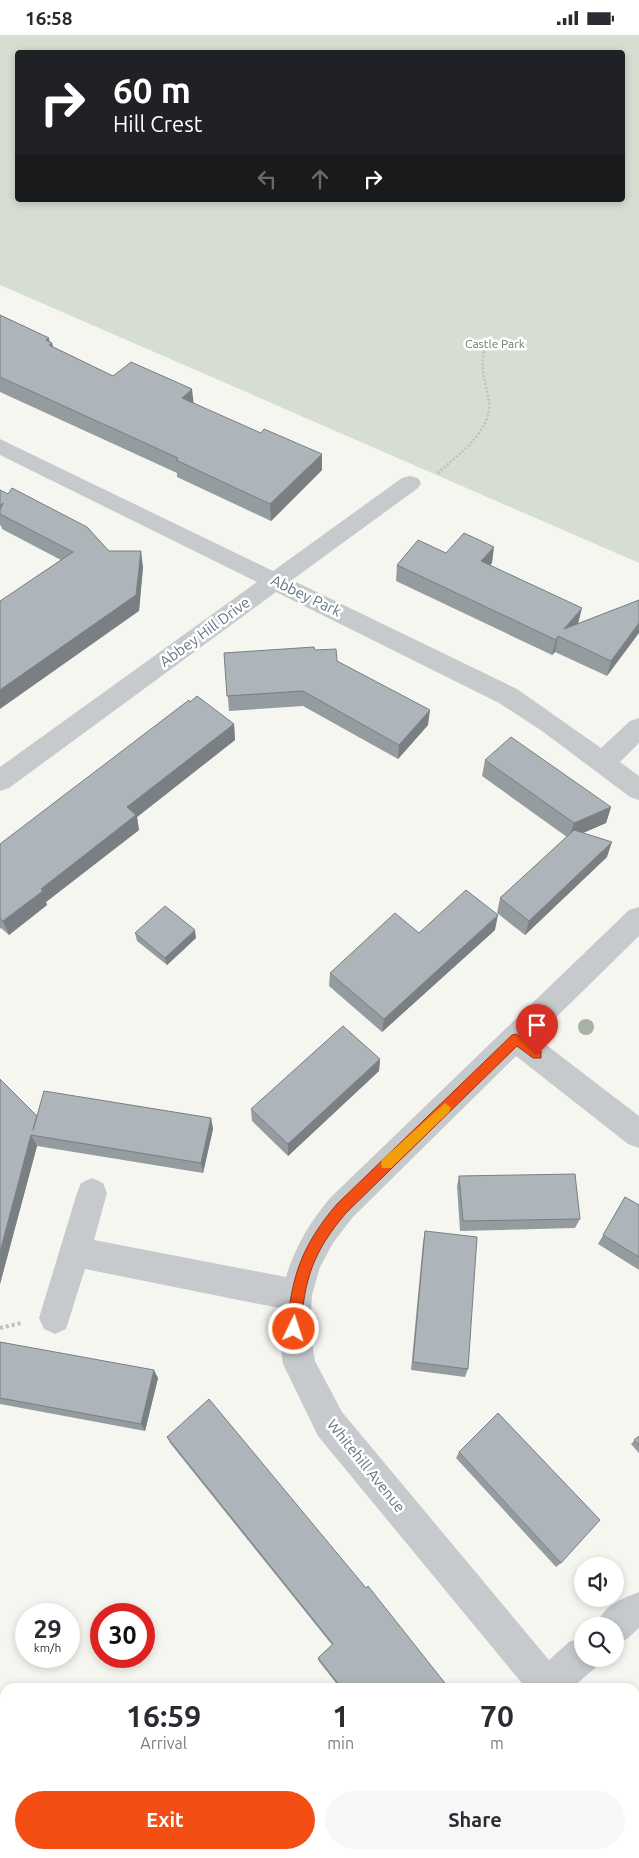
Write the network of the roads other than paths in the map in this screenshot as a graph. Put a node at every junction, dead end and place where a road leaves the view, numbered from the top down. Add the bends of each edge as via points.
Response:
1 (0, 446) edge
2 (410, 483) road end
3 (277, 581) junction
4 (639, 728) edge
5 (603, 762) junction
6 (0, 781) edge
7 (639, 790) edge
8 (639, 918) edge
9 (516, 1039) junction
10 (639, 1134) edge
11 (92, 1193) dead end
12 (75, 1252) junction
13 (296, 1295) junction
14 (55, 1319) dead end
15 (639, 1610) edge
16 (623, 1617) edge
17 (574, 1663) edge
18 (545, 1683) edge
19 (552, 1683) edge

1 - 3 street, Abbey Park
2 - 3 street, Abbey Hill Drive
3 - 5 street, Abbey Park via 508,696
3 - 6 street, Abbey Hill Drive
4 - 5 street
5 - 7 street
8 - 9 street, Whitehill Avenue
9 - 10 street
9 - 13 street, Whitehill Avenue via 341,1208 322,1232 306,1262
11 - 12 street
12 - 13 street
12 - 14 street
13 - 18 street, Whitehill Avenue via 294,1329 299,1363 330,1424
15 - 16 street
17 - 19 street

